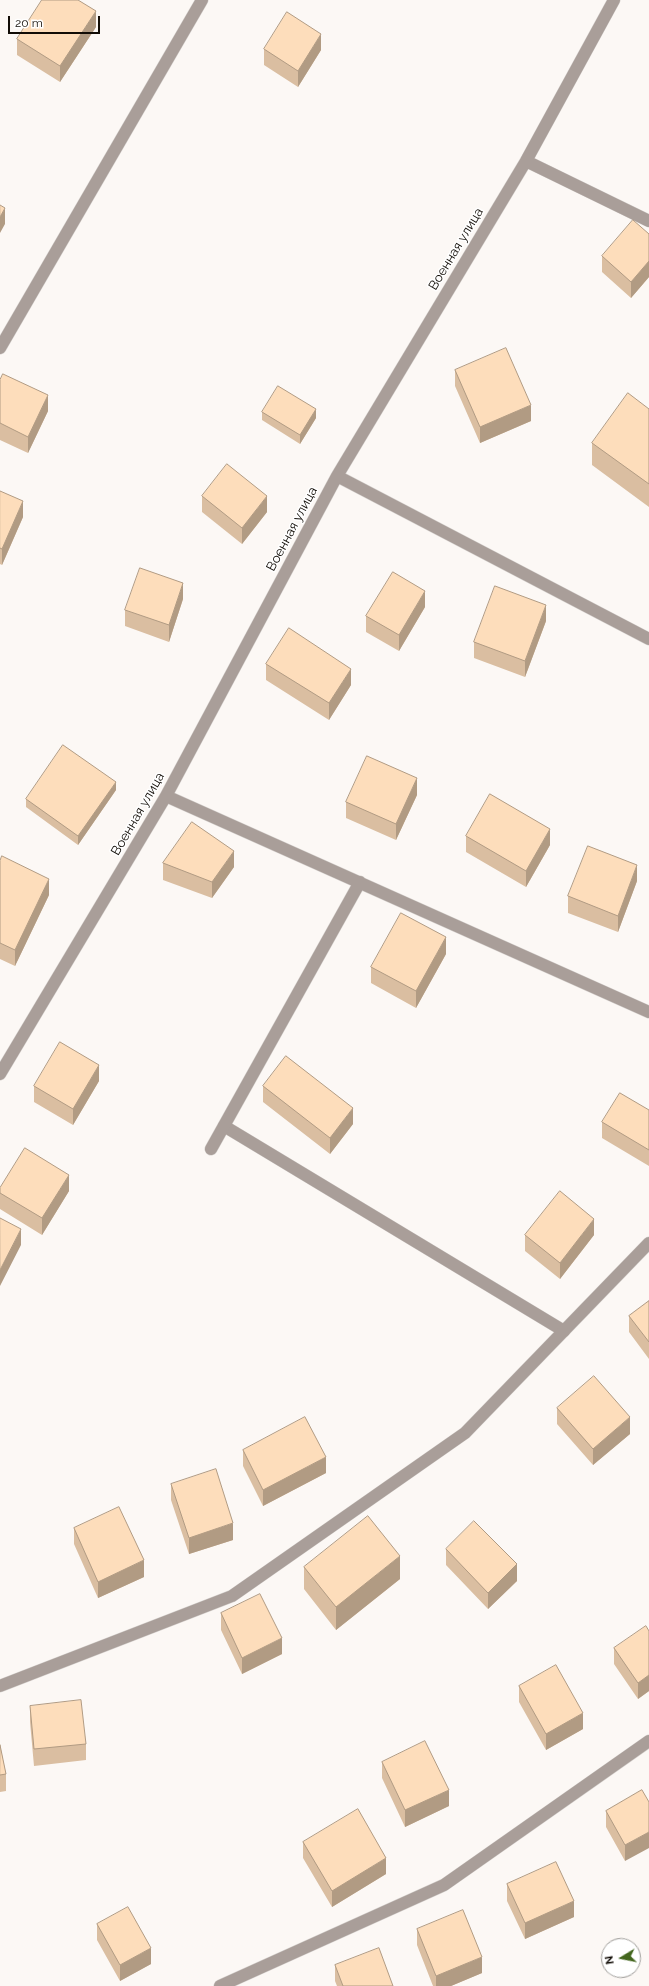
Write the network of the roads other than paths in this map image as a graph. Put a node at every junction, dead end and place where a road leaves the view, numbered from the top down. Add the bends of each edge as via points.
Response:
1 (202, 0) edge
2 (614, 0) edge
3 (526, 161) junction
4 (649, 222) edge
5 (0, 348) edge
6 (336, 476) junction
7 (649, 639) edge
8 (166, 796) junction
9 (360, 882) junction
10 (649, 1012) edge
11 (0, 1074) edge
12 (224, 1126) junction
13 (211, 1149) dead end
14 (649, 1243) edge
15 (564, 1331) junction
16 (0, 1686) edge
17 (649, 1741) edge
18 (220, 1986) edge

1 - 5 street
2 - 3 street, Военная улица
3 - 4 street
3 - 6 street, Военная улица
6 - 7 street
6 - 8 street, Военная улица
8 - 9 street
8 - 11 street, Военная улица
9 - 10 street
9 - 12 street
12 - 13 street
12 - 15 street
14 - 15 street
15 - 16 street via 465,1433 232,1596
17 - 18 street via 444,1885

